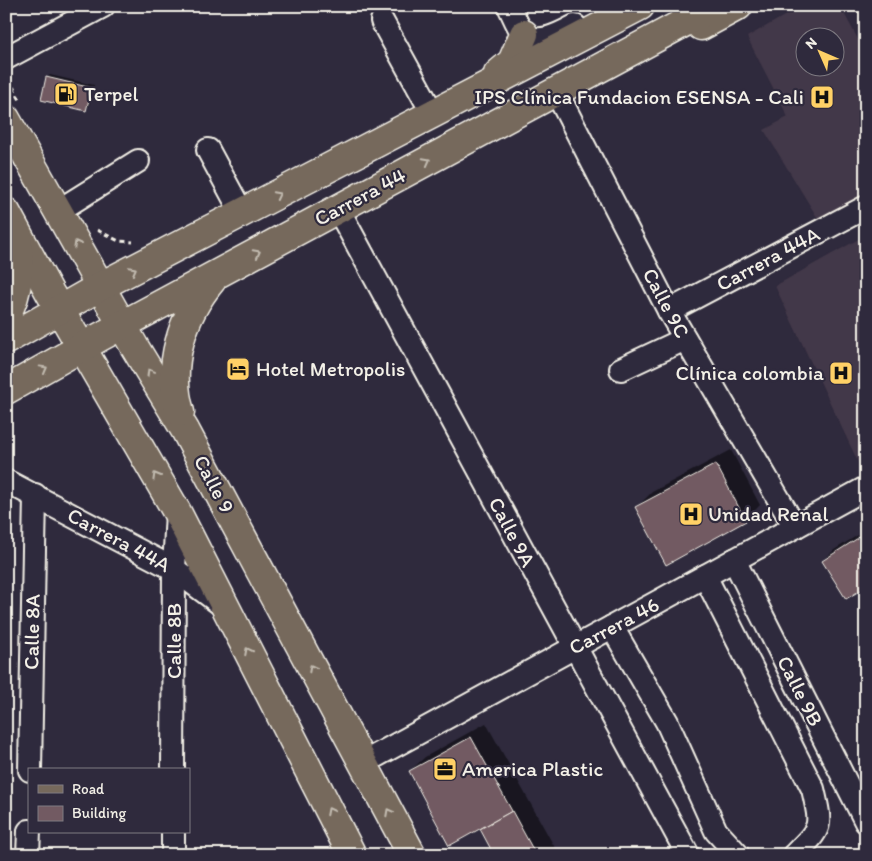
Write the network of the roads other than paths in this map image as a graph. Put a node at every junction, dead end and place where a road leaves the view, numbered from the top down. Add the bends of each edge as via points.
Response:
1 (102, 6) edge
2 (509, 6) edge
3 (611, 6) edge
4 (640, 6) edge
5 (715, 6) edge
6 (738, 6) edge
7 (382, 21) dead end
8 (524, 34) junction
9 (6, 58) edge
10 (554, 98) junction
11 (436, 112) junction
12 (6, 118) edge
13 (208, 150) dead end
14 (138, 161) dead end
15 (866, 208) edge
16 (338, 209) junction
17 (58, 211) junction
18 (242, 213) junction
19 (11, 221) edge
20 (215, 276) junction
21 (101, 286) junction
22 (60, 310) junction
23 (669, 311) junction
24 (6, 315) edge
25 (123, 325) junction
26 (686, 339) junction
27 (6, 340) edge
28 (82, 348) junction
29 (621, 369) dead end
30 (6, 390) edge
31 (186, 430) junction
32 (6, 480) edge
33 (866, 488) edge
34 (35, 495) junction
35 (177, 512) junction
36 (795, 527) junction
37 (734, 560) junction
38 (174, 569) junction
39 (705, 576) junction
40 (226, 608) junction
41 (612, 627) junction
42 (574, 647) junction
43 (363, 763) junction
44 (30, 768) edge
45 (173, 768) edge
46 (866, 822) edge
47 (29, 834) edge
48 (173, 834) edge
49 (28, 855) edge
50 (173, 855) edge
51 (352, 855) edge
52 (412, 855) edge
53 (688, 855) edge
54 (738, 855) edge
55 (794, 855) edge

1 - 9 street
2 - 8 street
3 - 8 street via 559,35 546,39
4 - 11 main road, Carrera 44
5 - 10 main road, Carrera 44
6 - 10 main road
7 - 11 street
8 - 11 main road via 512,62 493,78
16 -> 10 main road, Carrera 44 via 478,134
10 - 23 street, Calle 9C
18 -> 11 main road, Carrera 44
12 - 17 main road, Calle 9
13 - 18 street
14 - 17 street
15 - 23 street, Carrera 44A
20 -> 16 main road, Carrera 44
16 - 42 street, Calle 9A
21 -> 17 main road, Calle 9
21 -> 18 main road, Carrera 44
19 - 22 main road
19 - 24 main road via 20,257 18,283
20 - 25 main road, Carrera 44
20 - 31 main road via 193,306 179,345 174,376 177,404
21 - 22 main road, Carrera 44
21 - 25 main road, Calle 9
22 - 27 main road, Carrera 44
22 - 28 main road
23 - 26 street, Calle 9C
25 - 28 main road, Carrera 44
31 -> 25 main road, Calle 9
26 - 29 street
26 - 36 street, Calle 9C
30 -> 28 main road, Carrera 44
35 -> 28 main road
43 -> 31 main road, Calle 9
32 - 34 street, Carrera 44A
33 - 36 street, Carrera 46
34 - 38 street, Carrera 44A
34 - 44 street, Calle 8A
35 - 38 street, Calle 8B
35 - 40 main road
36 - 37 street, Carrera 46
37 - 39 street, Carrera 46
37 - 46 street, Calle 9B
38 - 40 street, Carrera 44A
38 - 45 street, Calle 8B
39 - 41 street, Carrera 46
39 - 55 street via 813,789 819,815 816,833
51 -> 40 main road
41 - 42 street, Carrera 46
41 - 54 street via 667,722 716,831
42 - 43 street, Carrera 46
42 - 53 street, Calle 9A
52 -> 43 main road, Calle 9
47 - 49 street
48 - 50 street

